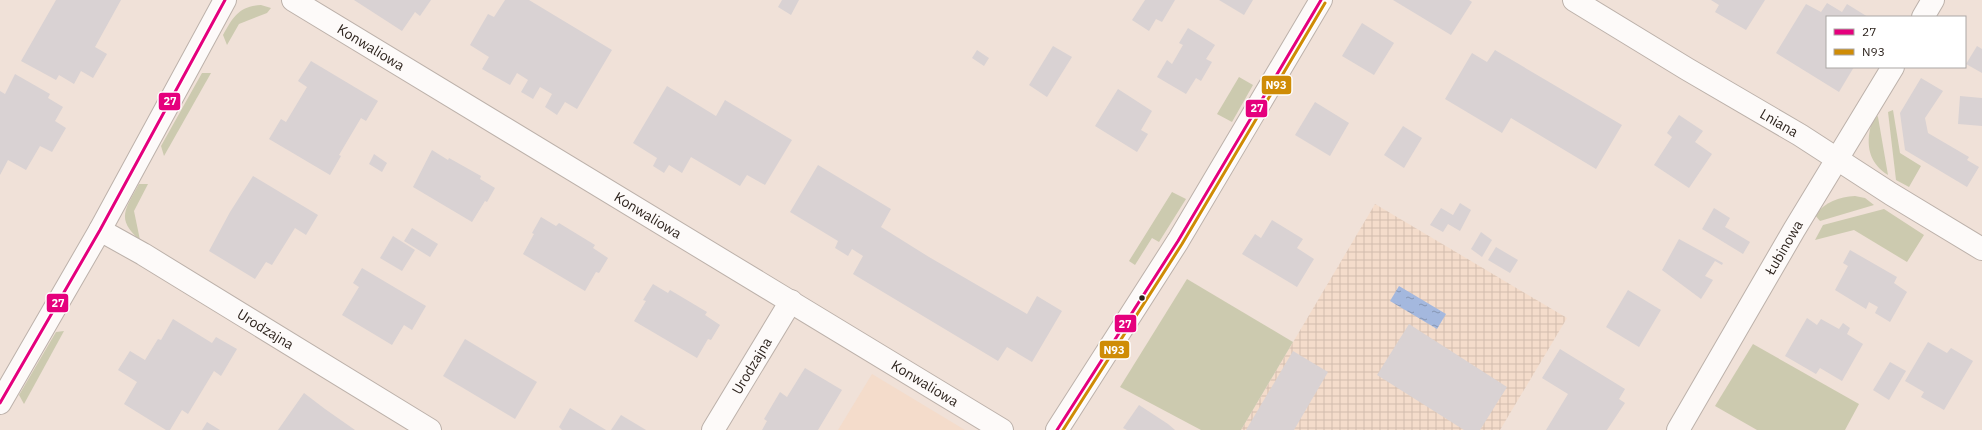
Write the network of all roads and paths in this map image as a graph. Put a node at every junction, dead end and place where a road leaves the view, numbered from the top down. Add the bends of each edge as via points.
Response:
1 (225, 0) edge
2 (293, 0) edge
3 (1322, 0) edge
4 (1574, 0) edge
5 (1933, 0) edge
6 (1924, 16) edge
7 (1892, 68) edge
8 (1837, 160) junction
9 (100, 230) junction
10 (1982, 249) edge
11 (791, 301) junction
12 (0, 403) edge
13 (430, 430) edge
14 (713, 430) edge
15 (1002, 430) edge
16 (1057, 430) edge
17 (1678, 430) edge

1 - 9 street
2 - 11 street, Konwaliowa
3 - 16 street via 1174,248
4 - 8 street, Lniana via 1800,135
5 - 6 street
7 - 8 street, Łubinowa
8 - 10 street, Lniana
8 - 17 street, Łubinowa
9 - 12 street
9 - 13 street, Urodzajna
11 - 14 street, Urodzajna
11 - 15 street, Konwaliowa

